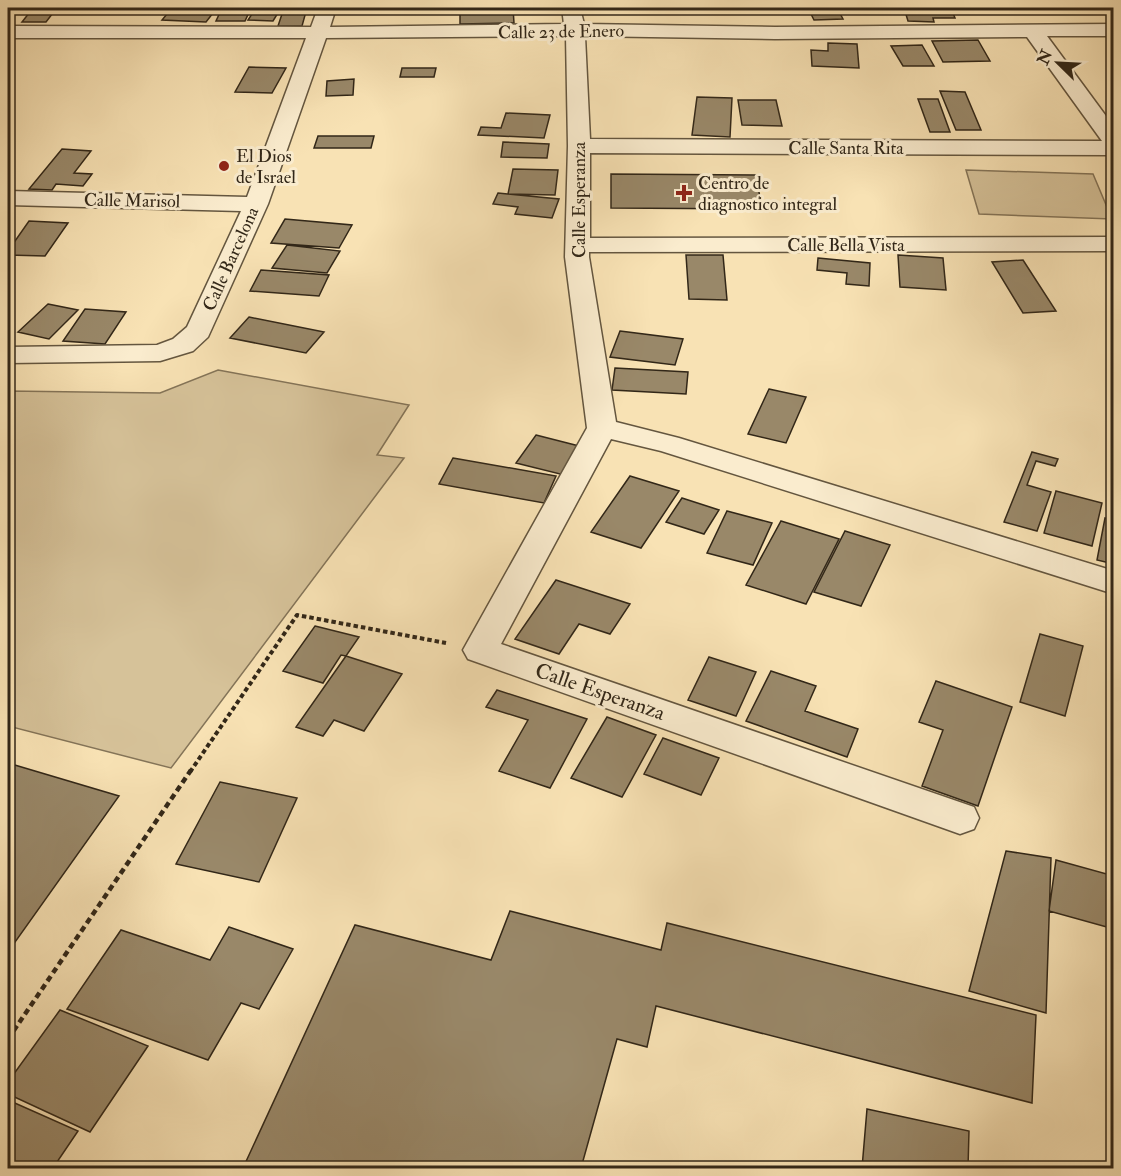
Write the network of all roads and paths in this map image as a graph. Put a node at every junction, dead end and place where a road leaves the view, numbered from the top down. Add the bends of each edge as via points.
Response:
1 (327, 8) edge
2 (573, 19) edge
3 (1033, 30) junction
4 (1113, 30) edge
5 (8, 32) edge
6 (318, 33) junction
7 (1113, 143) edge
8 (579, 146) junction
9 (1113, 148) edge
10 (8, 198) edge
11 (256, 204) junction
12 (1113, 244) edge
13 (578, 245) junction
14 (8, 355) edge
15 (602, 428) junction
16 (1113, 583) edge
17 (480, 650) junction
18 (960, 818) dead end
19 (8, 1040) edge

1 - 6 street, Calle Barcelona
2 - 3 street, Calle 23 de Enero via 775,33
2 - 6 street, Calle 23 de Enero via 453,33
2 - 8 street, Calle Esperanza
3 - 4 street, Calle 23 de Enero
3 - 7 street
5 - 6 street, Calle 23 de Enero
6 - 11 street, Calle Barcelona
8 - 9 street, Calle Santa Rita
8 - 13 street, Calle Esperanza
10 - 11 street, Calle Marisol
11 - 14 street, Calle Barcelona via 199,332 183,345 160,353
12 - 13 street, Calle Bella Vista
13 - 15 street, Calle Esperanza
15 - 16 street via 669,444
15 - 17 street
17 - 18 street, Calle Esperanza
17 - 19 path via 297,615

